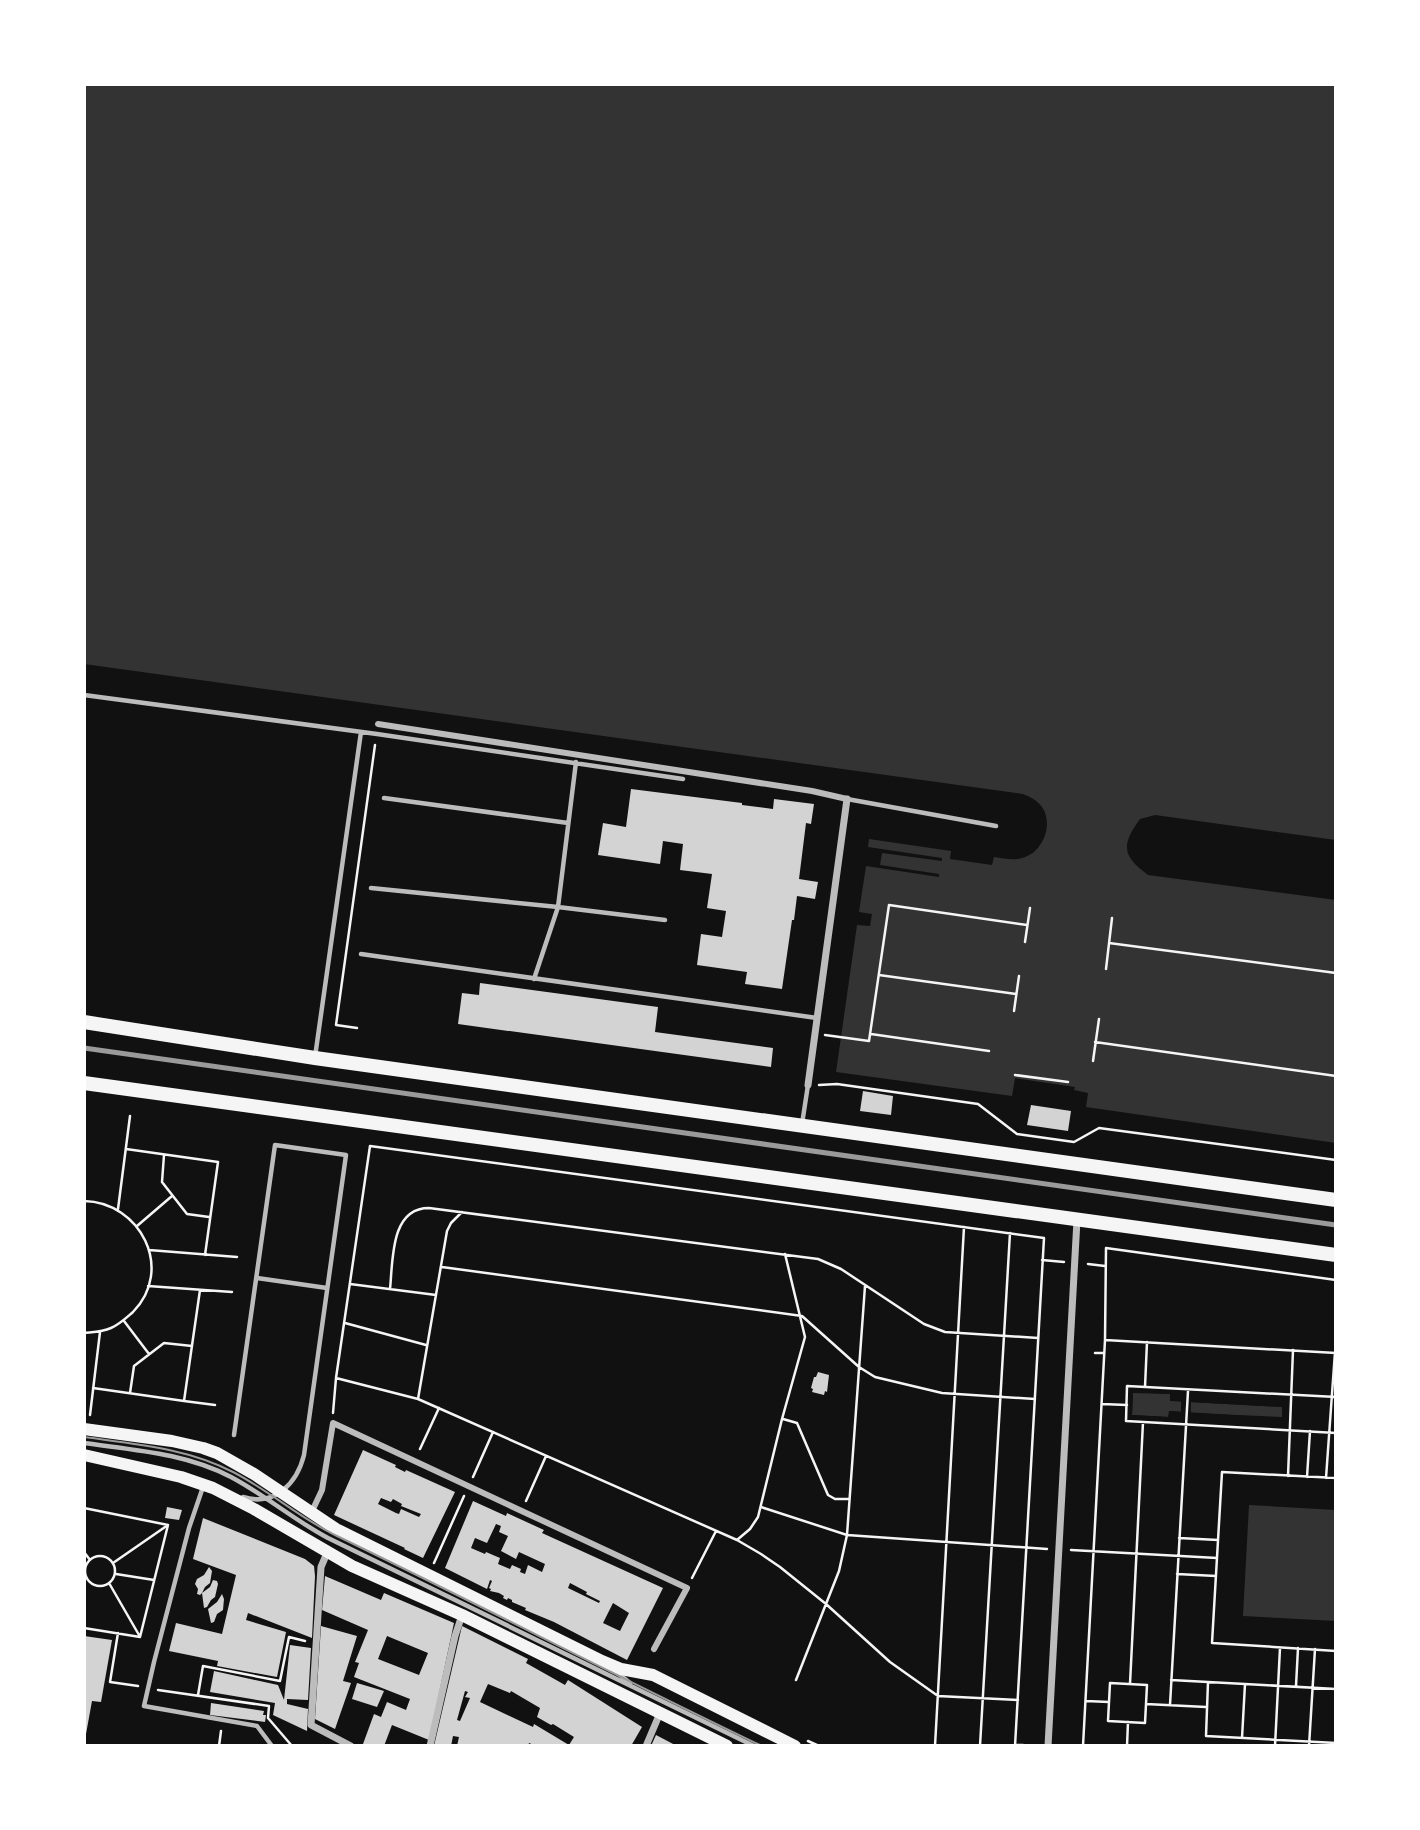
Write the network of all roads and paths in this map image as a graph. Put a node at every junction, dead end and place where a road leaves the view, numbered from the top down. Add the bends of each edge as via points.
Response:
1 (84, 695) edge
2 (378, 724) dead end
3 (361, 732) junction
4 (377, 734) junction
5 (576, 762) junction
6 (683, 779) dead end
7 (384, 798) dead end
8 (847, 799) junction
9 (568, 823) junction
10 (996, 826) dead end
11 (372, 888) dead end
12 (558, 907) junction
13 (1030, 908) dead end
14 (1112, 918) dead end
15 (664, 920) dead end
16 (1027, 925) junction
17 (1025, 942) dead end
18 (1109, 943) junction
19 (361, 954) dead end
20 (1106, 969) dead end
21 (1336, 973) edge
22 (879, 975) junction
23 (1019, 976) dead end
24 (534, 979) junction
25 (1016, 994) junction
26 (1014, 1011) dead end
27 (817, 1018) junction
28 (1099, 1019) dead end
29 (84, 1022) edge
30 (357, 1028) dead end
31 (815, 1033) junction
32 (871, 1034) junction
33 (1096, 1042) junction
34 (989, 1051) dead end
35 (315, 1058) junction
36 (1093, 1061) dead end
37 (1015, 1075) dead end
38 (1336, 1076) edge
39 (1068, 1082) dead end
40 (84, 1083) edge
41 (808, 1085) junction
42 (130, 1116) dead end
43 (802, 1125) junction
44 (126, 1149) junction
45 (164, 1154) junction
46 (1336, 1160) edge
47 (172, 1196) junction
48 (1336, 1200) edge
49 (84, 1201) edge
50 (118, 1209) junction
51 (462, 1212) junction
52 (210, 1218) junction
53 (1077, 1220) junction
54 (137, 1226) junction
55 (964, 1227) junction
56 (1010, 1233) junction
57 (149, 1250) junction
58 (785, 1254) junction
59 (205, 1255) junction
60 (1336, 1255) edge
61 (237, 1257) dead end
62 (442, 1267) junction
63 (257, 1278) junction
64 (1336, 1280) edge
65 (350, 1284) junction
66 (865, 1284) junction
67 (148, 1286) junction
68 (327, 1288) junction
69 (390, 1289) junction
70 (200, 1290) junction
71 (232, 1293) dead end
72 (436, 1295) junction
73 (802, 1316) junction
74 (124, 1321) junction
75 (345, 1324) junction
76 (100, 1332) junction
77 (84, 1333) edge
78 (958, 1333) junction
79 (1004, 1336) junction
80 (1038, 1338) junction
81 (1105, 1340) junction
82 (1147, 1342) junction
83 (428, 1345) junction
84 (192, 1346) junction
85 (1037, 1349) junction
86 (1046, 1350) dead end
87 (1293, 1350) junction
88 (1335, 1352) edge
89 (1095, 1353) dead end
90 (1104, 1353) junction
91 (149, 1354) junction
92 (859, 1367) junction
93 (336, 1378) junction
94 (1145, 1387) junction
95 (93, 1388) junction
96 (1188, 1389) junction
97 (130, 1393) junction
98 (955, 1394) junction
99 (1292, 1395) junction
100 (1000, 1397) junction
101 (1334, 1397) edge
102 (418, 1399) junction
103 (1035, 1399) junction
104 (184, 1401) junction
105 (1102, 1404) junction
106 (215, 1405) dead end
107 (1127, 1405) junction
108 (439, 1408) junction
109 (782, 1419) junction
110 (1143, 1422) junction
111 (332, 1423) junction
112 (1185, 1424) junction
113 (86, 1429) edge
114 (1290, 1430) junction
115 (1310, 1431) junction
116 (493, 1432) junction
117 (1330, 1432) junction
118 (1336, 1433) edge
119 (234, 1435) dead end
120 (84, 1443) edge
121 (84, 1455) edge
122 (546, 1456) junction
123 (415, 1461) junction
124 (1288, 1476) junction
125 (1307, 1477) junction
126 (1326, 1478) junction
127 (1336, 1478) edge
128 (208, 1486) junction
129 (469, 1486) junction
130 (280, 1492) junction
131 (267, 1499) junction
132 (849, 1499) junction
133 (761, 1507) junction
134 (84, 1508) edge
135 (522, 1510) junction
136 (304, 1518) junction
137 (168, 1525) junction
138 (716, 1531) junction
139 (847, 1535) junction
140 (1179, 1538) junction
141 (737, 1540) junction
142 (1218, 1540) junction
143 (947, 1542) junction
144 (992, 1545) junction
145 (1026, 1548) junction
146 (84, 1552) edge
147 (1098, 1552) dead end
148 (327, 1553) junction
149 (1136, 1553) junction
150 (1178, 1556) junction
151 (1217, 1558) junction
152 (90, 1560) junction
153 (113, 1563) junction
154 (433, 1566) dead end
155 (85, 1568) edge
156 (115, 1574) junction
157 (1177, 1574) junction
158 (1216, 1576) junction
159 (88, 1580) junction
160 (154, 1580) junction
161 (84, 1583) edge
162 (109, 1583) junction
163 (687, 1588) junction
164 (826, 1604) junction
165 (461, 1615) junction
166 (84, 1628) edge
167 (118, 1633) junction
168 (139, 1637) junction
169 (308, 1642) dead end
170 (1280, 1647) junction
171 (1298, 1648) junction
172 (654, 1649) dead end
173 (1315, 1649) junction
174 (1336, 1651) edge
175 (602, 1661) junction
176 (796, 1679) dead end
177 (1171, 1680) junction
178 (1208, 1682) junction
179 (1130, 1684) junction
180 (1245, 1684) junction
181 (1278, 1685) junction
182 (1296, 1686) junction
183 (148, 1688) junction
184 (1313, 1688) junction
185 (1336, 1689) edge
186 (640, 1690) junction
187 (198, 1695) junction
188 (938, 1696) junction
189 (983, 1698) junction
190 (1018, 1700) junction
191 (1086, 1701) junction
192 (1109, 1702) junction
193 (1146, 1704) junction
194 (1170, 1705) junction
195 (1207, 1707) junction
196 (660, 1713) junction
197 (223, 1721) junction
198 (1128, 1722) junction
199 (1242, 1738) junction
200 (1276, 1739) junction
201 (789, 1743) edge
202 (1336, 1743) edge
203 (1309, 1744) edge
204 (1023, 1745) edge
205 (92, 1746) edge
206 (98, 1746) edge
207 (219, 1746) edge
208 (272, 1746) edge
209 (292, 1746) edge
210 (351, 1746) edge
211 (430, 1746) edge
212 (646, 1746) edge
213 (727, 1746) edge
214 (753, 1746) edge
215 (935, 1746) edge
216 (980, 1746) edge
217 (1015, 1746) edge
218 (1048, 1746) edge
219 (1083, 1746) edge
220 (1126, 1746) edge
221 (1275, 1746) edge

1 - 3 lane
2 - 8 street
3 - 4 lane
3 - 35 lane
4 - 5 lane
4 - 30 path via 336,1026
5 - 6 lane
5 - 9 lane
7 - 9 lane
8 - 10 lane
8 - 27 street
9 - 12 lane
11 - 12 lane
12 - 15 lane
12 - 24 lane
13 - 16 path
14 - 18 path
16 - 17 path
16 - 22 path via 889,905
18 - 20 path
18 - 21 path
19 - 24 lane
22 - 25 path
22 - 32 path
23 - 25 path
24 - 27 lane
25 - 26 path
27 - 31 street
28 - 33 path
29 - 35 main road
31 - 32 path via 870,1041
31 - 41 street
32 - 34 path
33 - 36 path
33 - 38 path
35 - 43 main road
37 - 39 path
40 - 53 main road
41 - 43 lane
41 - 46 path via 837,1084 978,1104 1017,1134 1074,1142 1099,1128
42 - 44 path
43 - 48 main road
44 - 45 path
44 - 50 path
45 - 47 path via 162,1182
45 - 52 path via 218,1162
47 - 52 path via 187,1214
47 - 54 path
49 - 50 path
50 - 54 path
51 - 58 path
51 - 62 path via 447,1231
51 - 69 path via 421,1208 406,1216 396,1240
52 - 59 path
53 - 60 main road
53 - 218 street
54 - 57 path
55 - 56 path
55 - 65 path via 370,1146
55 - 78 path
56 - 79 path
56 - 80 path via 1044,1238
57 - 59 path
57 - 67 path
58 - 66 path via 818,1259
58 - 73 path
59 - 61 path
62 - 72 path
62 - 73 path
63 - 68 lane
63 - 68 lane via 275,1145 346,1155
63 - 119 lane
64 - 81 path via 1107,1248
65 - 69 path
65 - 75 path
66 - 78 path via 935,1330
66 - 92 path
67 - 70 path
67 - 74 path via 139,1306
68 - 130 lane via 304,1455 296,1478
69 - 72 path
70 - 71 path
70 - 84 path
72 - 83 path
73 - 92 path
73 - 109 path via 805,1337
74 - 76 path
74 - 91 path
75 - 83 path
75 - 93 path
76 - 77 path
76 - 95 path
78 - 79 path
78 - 98 path
79 - 80 path
79 - 100 path
80 - 85 path
81 - 82 path
81 - 90 path
82 - 87 path
82 - 94 path
83 - 102 path
84 - 91 path via 164,1343
84 - 104 path
85 - 86 path
85 - 103 path
87 - 88 path
87 - 99 path
88 - 101 path
89 - 90 path
90 - 105 path
91 - 97 path via 134,1366
92 - 98 path via 875,1377
92 - 132 path
93 - 102 path
93 - 111 path
94 - 96 path
94 - 107 path via 1127,1386
95 - 97 path
95 - 113 path
96 - 99 path
96 - 112 path
97 - 104 path
98 - 100 path
98 - 143 path
99 - 101 path
99 - 114 path
100 - 103 path
100 - 144 path
101 - 117 path
102 - 108 path
103 - 145 path
104 - 106 path
105 - 107 path
105 - 191 path
107 - 110 path via 1126,1421
108 - 116 path
108 - 123 path
109 - 132 path via 797,1423 828,1495
109 - 133 path
110 - 112 path
110 - 149 path
111 - 123 street
111 - 136 street via 322,1490
112 - 114 path
112 - 140 path
113 - 130 main road via 202,1448
114 - 115 path
114 - 124 path
115 - 117 path
115 - 125 path
116 - 122 path
116 - 129 path
117 - 118 path
117 - 126 path
120 - 131 lane via 184,1458 229,1476
121 - 128 main road
122 - 135 path
122 - 138 path
123 - 129 street
124 - 125 path
124 - 142 path via 1222,1472
125 - 126 path
126 - 127 path
128 - 131 lane via 249,1499
128 - 136 main road via 254,1509
128 - 183 lane via 189,1528
129 - 135 street
129 - 154 path
130 - 131 lane
130 - 136 main road
131 - 136 lane
132 - 139 path
133 - 139 path
133 - 141 path via 755,1523
134 - 137 path
135 - 163 street
136 - 148 main road
136 - 175 main road via 336,1529
136 - 186 lane via 328,1538
137 - 153 path
137 - 160 path
138 - 141 path
138 - 163 path
139 - 143 path
139 - 164 path
140 - 142 path
140 - 150 path
141 - 164 path
142 - 151 path
143 - 144 path
143 - 188 path
144 - 145 path
144 - 189 path
145 - 190 path
146 - 152 path
147 - 149 path
148 - 165 main road
148 - 210 street via 321,1567 311,1725
149 - 150 path
149 - 179 path
150 - 151 path
150 - 157 path
151 - 158 path
152 - 153 path via 102,1557
152 - 155 path
153 - 156 path
155 - 159 path
156 - 160 path
156 - 162 path
157 - 158 path
157 - 177 path
158 - 170 path via 1212,1643
159 - 161 path
159 - 162 path via 101,1586
160 - 168 path
162 - 168 path
163 - 172 street
164 - 176 path
164 - 188 path via 890,1662
165 - 196 main road
165 - 211 street
166 - 167 path
167 - 168 path
167 - 183 path via 110,1682
169 - 187 path via 289,1637 281,1681 204,1666
170 - 171 path
170 - 181 path
171 - 173 path
171 - 182 path
173 - 174 path
173 - 184 path
175 - 186 lane
175 - 201 main road via 653,1675
177 - 178 path
177 - 194 path
178 - 180 path
178 - 195 path
179 - 192 path via 1110,1683
179 - 193 path via 1147,1685
180 - 181 path
180 - 199 path
181 - 182 path
181 - 200 path
182 - 184 path
183 - 187 path
183 - 197 lane via 144,1706
184 - 185 path
184 - 203 path
186 - 214 lane
187 - 209 path via 269,1706 268,1718
188 - 189 path
188 - 215 path
189 - 190 path
189 - 216 path
190 - 217 path
191 - 192 path
191 - 219 path
192 - 198 path via 1108,1721
193 - 194 path
193 - 198 path via 1145,1723
194 - 195 path
195 - 199 path via 1206,1736
196 - 212 street
196 - 213 main road
197 - 207 path
197 - 208 lane via 257,1726
198 - 220 path
199 - 200 path
200 - 203 path
200 - 221 path
202 - 203 path
204 - 217 path
205 - 206 path

